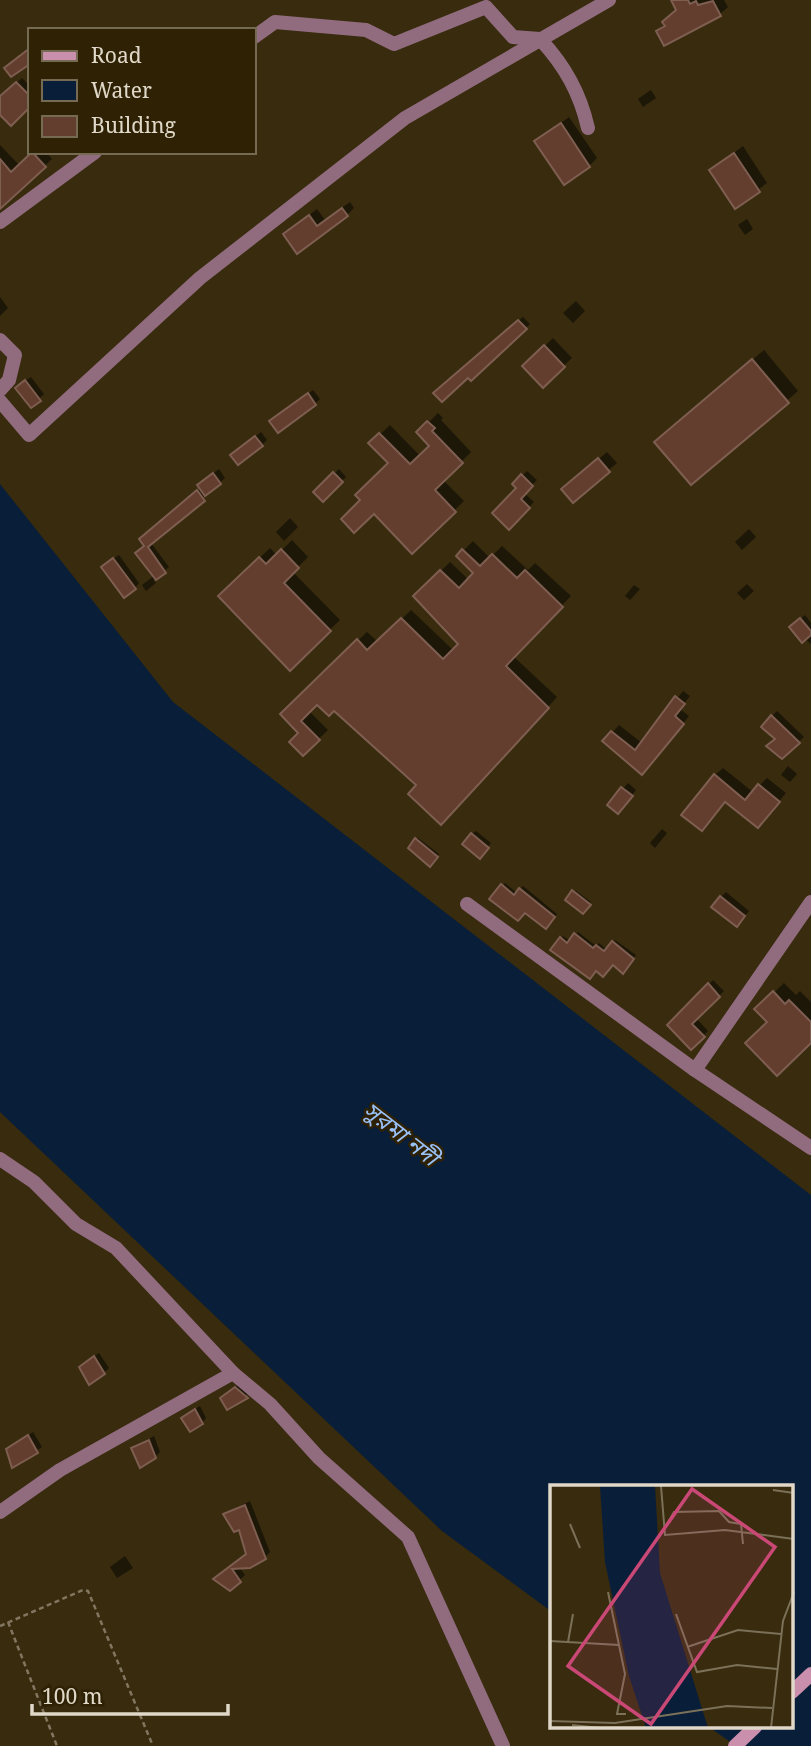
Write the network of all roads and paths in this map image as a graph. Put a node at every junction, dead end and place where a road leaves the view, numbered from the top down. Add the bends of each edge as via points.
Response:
1 (609, 0) edge
2 (256, 36) edge
3 (540, 39) junction
4 (588, 128) dead end
5 (92, 154) edge
6 (0, 222) edge
7 (0, 340) edge
8 (0, 390) edge
9 (0, 401) edge
10 (811, 902) edge
11 (467, 904) dead end
12 (695, 1070) junction
13 (811, 1148) edge
14 (0, 1159) edge
15 (233, 1373) junction
16 (0, 1512) edge
17 (8, 1622) junction
18 (0, 1626) edge
19 (811, 1674) edge
20 (794, 1690) edge
21 (754, 1728) edge
22 (57, 1746) edge
23 (153, 1746) edge
24 (503, 1746) edge
25 (735, 1746) edge

1 - 3 street
2 - 3 street via 275,22 366,30 394,44 485,7 513,37
3 - 4 street via 561,61 582,101
3 - 9 street via 405,118 200,278 29,435
5 - 6 street
7 - 8 street via 15,355 9,380
10 - 12 street
11 - 12 street
12 - 13 street
14 - 15 street via 34,1182 76,1224 116,1248
15 - 16 street via 60,1470
15 - 24 street via 408,1537
17 - 18 path
17 - 22 path
17 - 23 path via 88,1591
19 - 20 main road
21 - 25 main road

